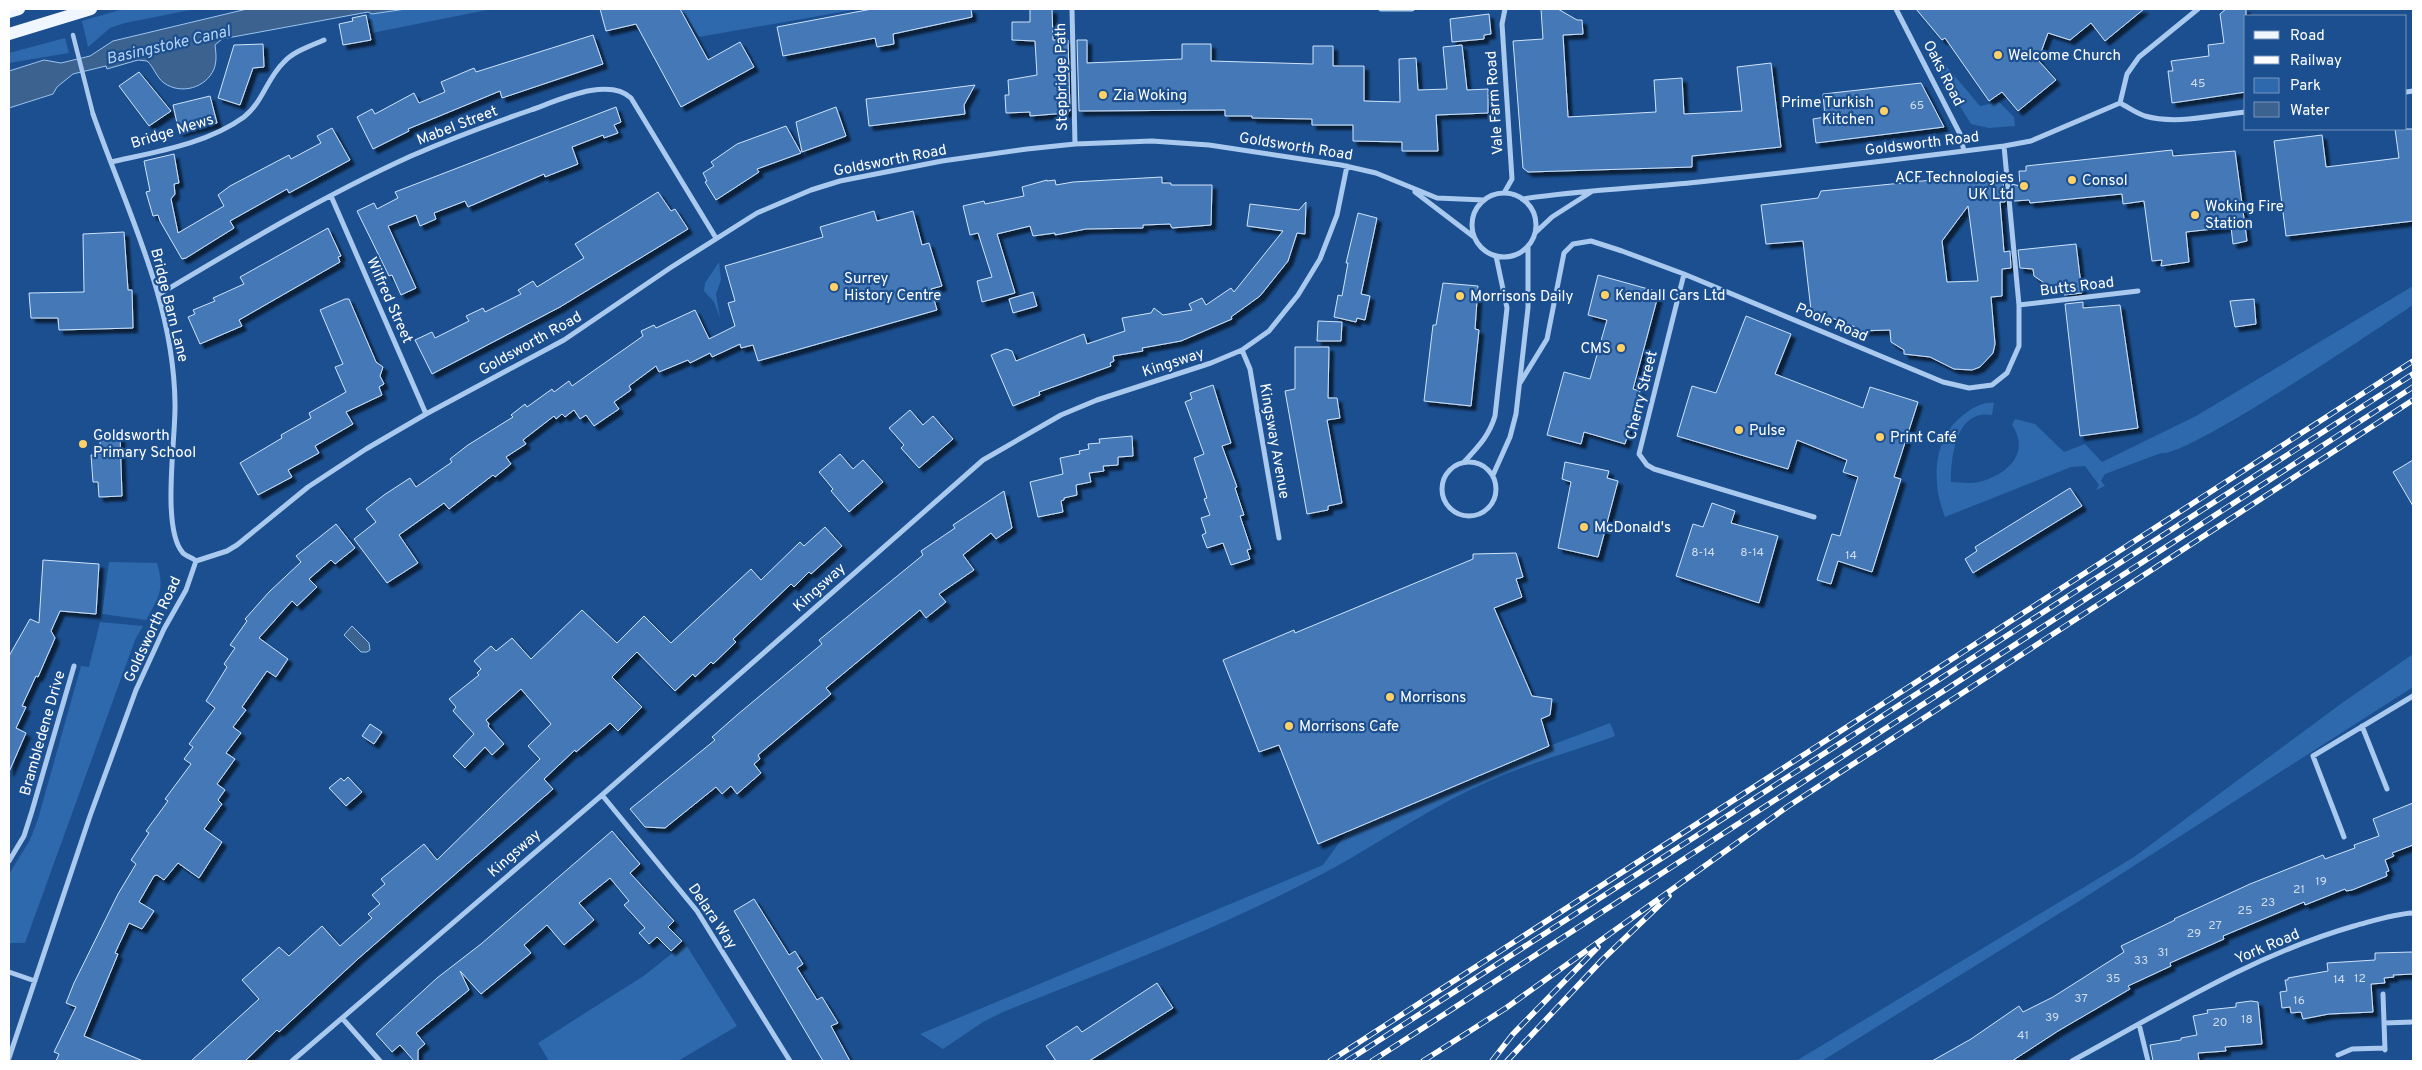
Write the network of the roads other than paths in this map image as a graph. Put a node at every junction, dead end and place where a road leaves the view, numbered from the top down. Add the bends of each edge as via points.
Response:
1 (19, 9) edge
2 (91, 9) edge
3 (1072, 9) edge
4 (1381, 9) edge
5 (1412, 9) edge
6 (1505, 9) edge
7 (1896, 9) edge
8 (2198, 9) edge
9 (9, 12) edge
10 (9, 34) edge
11 (73, 35) dead end
12 (324, 40) dead end
13 (2120, 103) junction
14 (2244, 112) edge
15 (93, 114) joint
16 (1075, 144) junction
17 (2004, 146) junction
18 (1964, 151) junction
19 (111, 162) junction
20 (1348, 166) junction
21 (1411, 189) junction
22 (1592, 192) junction
23 (1504, 193) junction
24 (331, 196) junction
25 (1522, 199) junction
26 (1484, 200) junction
27 (1535, 233) junction
28 (1474, 237) junction
29 (716, 238) junction
30 (1528, 246) junction
31 (1496, 256) junction
32 (1684, 274) junction
33 (2138, 291) dead end
34 (158, 295) junction
35 (2019, 305) junction
36 (1242, 350) junction
37 (1520, 383) junction
38 (426, 414) junction
39 (1464, 462) junction
40 (1493, 475) junction
41 (1814, 517) dead end
42 (1279, 538) dead end
43 (196, 561) junction
44 (74, 666) dead end
45 (2413, 696) edge
46 (2362, 726) junction
47 (2387, 789) dead end
48 (602, 795) junction
49 (2344, 837) dead end
50 (9, 861) edge
51 (2413, 913) edge
52 (9, 972) edge
53 (35, 981) junction
54 (2383, 994) dead end
55 (342, 1018) junction
56 (2413, 1022) edge
57 (2384, 1023) junction
58 (2139, 1024) junction
59 (2338, 1055) dead end
60 (9, 1058) edge
61 (292, 1061) edge
62 (380, 1061) edge
63 (790, 1061) edge
64 (2072, 1061) edge
65 (2148, 1061) edge

1 - 9 main road
2 - 10 main road
3 - 16 street, Stepbridge Path
4 - 5 street
6 - 23 street, Vale Farm Road via 1502,24 1512,179
7 - 18 street, Oaks Road via 1960,134
8 - 13 street via 2139,57 2127,74
11 - 15 street
12 - 19 street, Bridge Mews via 290,56 276,71 258,103 244,117 172,148
13 - 14 street via 2156,119 2177,120
13 - 17 street, Goldsworth Road via 2031,141
15 - 19 street, Bridge Barn Lane
16 - 20 street, Goldsworth Road via 1181,142
16 - 29 street, Goldsworth Road via 942,161 840,181 776,204
17 - 18 street, Goldsworth Road
17 - 35 street, Poole Road
18 - 22 street, Goldsworth Road
19 - 34 street, Bridge Barn Lane
20 - 21 street, Goldsworth Road via 1376,173
20 - 36 street, Kingsway via 1329,239 1311,276 1278,322 1259,340
21 - 26 street, Goldsworth Road via 1437,198
21 - 28 street, Goldsworth Road
22 - 25 street, Goldsworth Road
22 - 27 street, Goldsworth Road via 1552,217
23 - 25 street
23 - 26 street
24 - 29 street, Mabel Street via 456,137 586,92 613,88 631,98
24 - 34 street, Mabel Street
24 - 38 street, Wilfred Street
25 - 27 street via 1533,213
26 - 28 street via 1473,217
27 - 30 street
28 - 31 street via 1483,249
29 - 38 street, Goldsworth Road via 564,340
30 - 31 street via 1516,255
30 - 37 street via 1529,290
31 - 39 street via 1507,308 1495,416 1490,432
32 - 35 street, Poole Road via 1943,382 1969,388 1992,386 2012,365 2019,346
32 - 37 street, Poole Road via 1591,241 1573,244 1564,254 1547,339
32 - 41 street, Cherry Street via 1639,454 1647,466 1654,469
33 - 35 street, Butts Road
34 - 43 street, Bridge Barn Lane via 174,373 175,430 171,486 174,527 184,553
36 - 42 street, Kingsway Avenue via 1250,369
36 - 48 street, Kingsway via 1190,371 1097,400 1040,426 992,454
37 - 40 street via 1510,437
38 - 43 street, Goldsworth Road via 308,487 237,545
39 - 40 street via 1486,467
39 - 40 street via 1450,470 1442,488 1449,507 1456,512 1473,515 1488,508 1495,496
43 - 53 street, Goldsworth Road via 186,590 136,690
44 - 50 street, Brambledene Drive via 30,817 19,846
45 - 46 street
46 - 47 street
46 - 49 street via 2313,756
48 - 55 street, Kingsway
48 - 63 street, Delara Way via 698,912
51 - 58 street, York Road via 2346,929 2257,961
52 - 53 street
53 - 60 street, Goldsworth Road
54 - 57 street
55 - 61 street, Kingsway
55 - 62 street
56 - 57 street
57 - 59 street via 2385,1049 2352,1049
58 - 64 street, York Road
58 - 65 street

